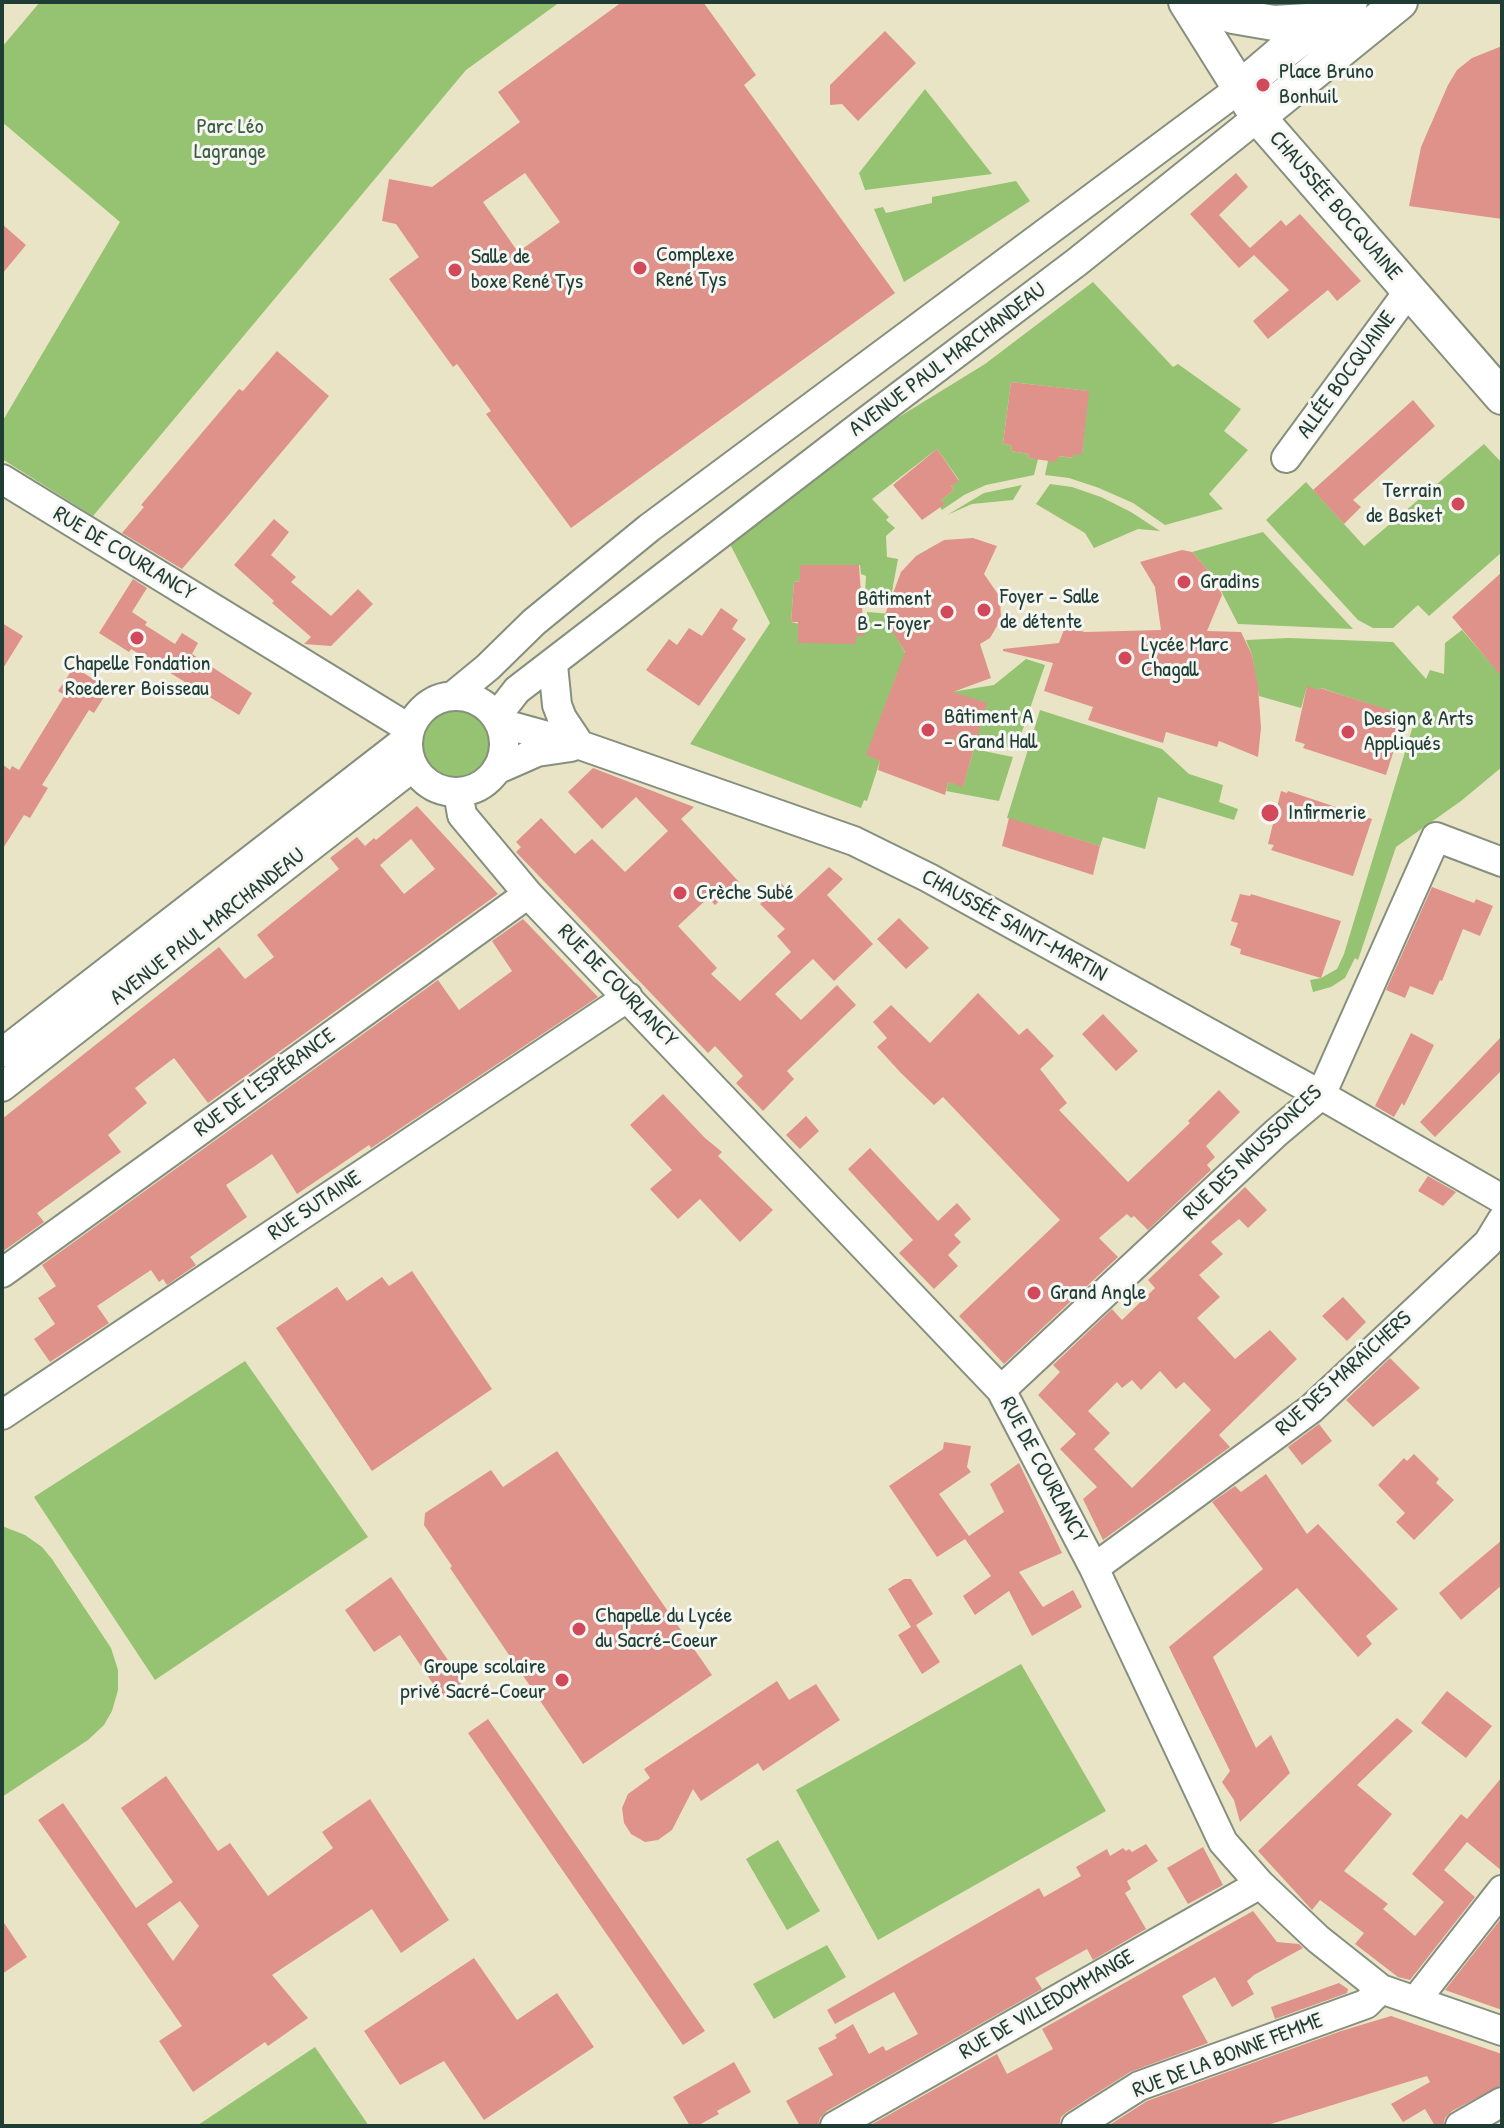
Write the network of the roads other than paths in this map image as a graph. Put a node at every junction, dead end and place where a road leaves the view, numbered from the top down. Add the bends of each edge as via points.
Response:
1 (1186, 2) edge
2 (1199, 2) edge
3 (1400, 2) edge
4 (1337, 11) edge
5 (1239, 89) junction
6 (1258, 117) junction
7 (1408, 292) junction
8 (1502, 397) edge
9 (1286, 458) dead end
10 (2, 479) edge
11 (553, 665) junction
12 (454, 695) junction
13 (498, 720) junction
14 (410, 745) junction
15 (580, 745) junction
16 (496, 770) junction
17 (458, 792) junction
18 (1502, 862) edge
19 (528, 894) junction
20 (628, 997) junction
21 (72, 1016) junction
22 (2, 1053) edge
23 (2, 1087) edge
24 (1321, 1095) junction
25 (1502, 1199) edge
26 (1502, 1220) edge
27 (2, 1273) edge
28 (1001, 1390) junction
29 (2, 1415) edge
30 (1094, 1568) junction
31 (1260, 1884) junction
32 (1502, 1890) edge
33 (1381, 1989) junction
34 (1416, 2000) junction
35 (1502, 2031) edge
36 (1502, 2102) edge
37 (835, 2126) edge
38 (1076, 2126) edge
39 (1460, 2126) edge

1 - 5 main road, CHAUSSÉE BOCQUAINE
2 - 4 main road via 1233,16 1274,23
3 - 6 main road, AVENUE PAUL MARCHANDEAU
4 - 5 main road, AVENUE PAUL MARCHANDEAU
5 - 6 main road, CHAUSSÉE BOCQUAINE
5 - 12 street, AVENUE PAUL MARCHANDEAU via 649,528
6 - 7 main road, CHAUSSÉE BOCQUAINE
6 - 11 street, AVENUE PAUL MARCHANDEAU
7 - 8 main road, CHAUSSÉE BOCQUAINE
7 - 9 street, ALLÉE BOCQUAINE
10 - 14 street, RUE DE COURLANCY
11 - 13 street, AVENUE PAUL MARCHANDEAU via 517,690
11 - 15 street via 557,705
12 - 13 street via 478,701
12 - 14 street via 421,710
13 - 15 street
13 - 16 street via 504,742
14 - 17 street via 432,785
14 - 21 street, AVENUE PAUL MARCHANDEAU
15 - 16 street, CHAUSSÉE SAINT-MARTIN via 537,752
15 - 24 street, CHAUSSÉE SAINT-MARTIN via 854,841
16 - 17 street via 486,781
17 - 19 street, RUE DE COURLANCY via 462,815
18 - 24 street, RUE DES NAUSSONCES via 1436,837
19 - 20 street, RUE DE COURLANCY
19 - 27 street, RUE DE L'ESPÉRANCE
20 - 28 street, RUE DE COURLANCY
20 - 29 street, RUE SUTAINE
21 - 22 street, AVENUE PAUL MARCHANDEAU
21 - 23 street, AVENUE PAUL MARCHANDEAU
24 - 25 street, CHAUSSÉE SAINT-MARTIN
24 - 28 street, RUE DES NAUSSONCES
26 - 30 street, RUE DES MARAÎCHERS via 1488,1243 1311,1409
28 - 30 street, RUE DE COURLANCY
30 - 31 street, RUE DE COURLANCY via 1223,1842
31 - 33 street, RUE DE COURLANCY
31 - 37 street, RUE DE VILLEDOMMANGE
32 - 34 street
33 - 34 street, RUE DE COURLANCY
33 - 38 street, RUE DE LA BONNE FEMME via 1366,2004 1139,2086
34 - 35 street, RUE DE COURLANCY
36 - 39 street

